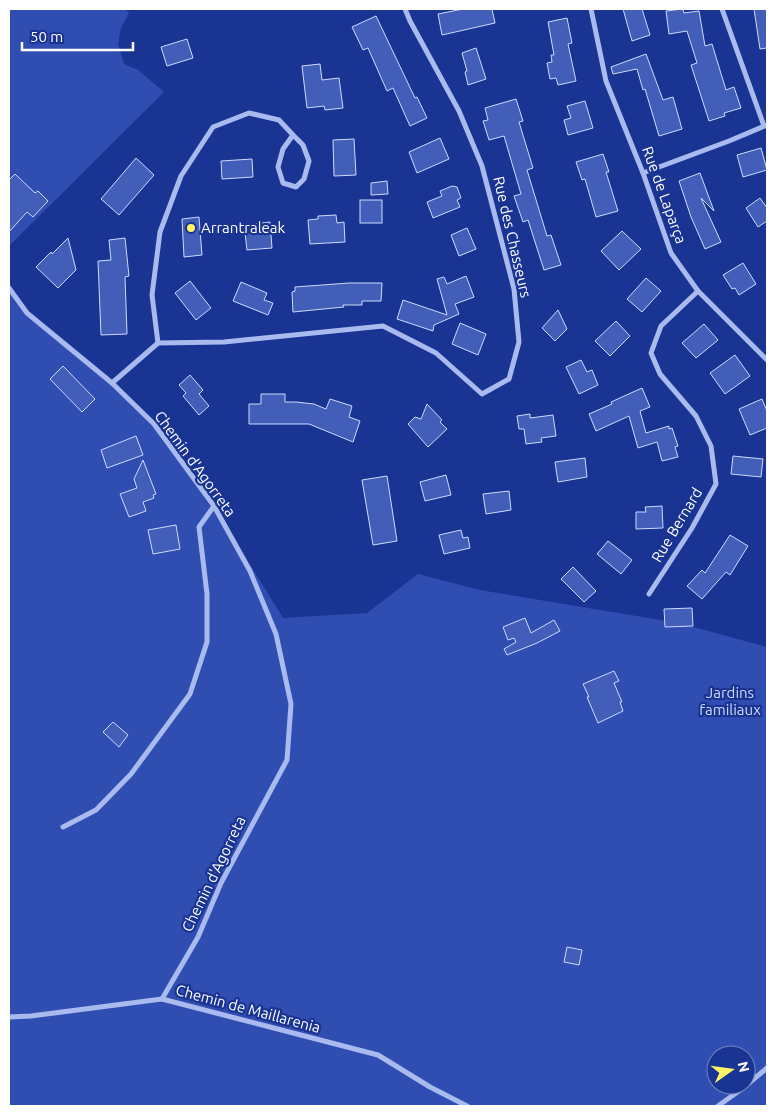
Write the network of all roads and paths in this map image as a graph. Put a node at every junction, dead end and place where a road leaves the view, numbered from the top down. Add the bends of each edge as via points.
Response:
1 (405, 9) edge
2 (591, 9) edge
3 (722, 9) edge
4 (766, 126) edge
5 (293, 135) junction
6 (643, 173) junction
7 (9, 288) edge
8 (698, 291) junction
9 (158, 343) junction
10 (767, 360) edge
11 (112, 383) junction
12 (214, 506) junction
13 (649, 594) dead end
14 (63, 827) dead end
15 (162, 999) junction
16 (9, 1017) edge
17 (767, 1068) edge
18 (467, 1106) edge
19 (718, 1106) edge

1 - 9 street, Rue des Chasseurs via 459,111 482,166 514,289 519,342 509,379 482,394 436,353 383,326 224,342
2 - 6 street, Rue de Laparça via 606,81
3 - 4 street
4 - 6 street
5 - 5 street via 283,149 278,167 283,184 296,187 304,178 309,161 303,145
5 - 9 street via 280,120 249,113 213,127 181,176 160,232 152,295
6 - 8 street, Rue de Laparça via 671,253
7 - 11 street, Chemin d'Agorreta via 27,313
8 - 10 street, Rue de Laparça
8 - 13 street, Rue Bernard via 661,326 651,353 660,374 696,416 704,431 711,446 716,484
9 - 11 street
11 - 12 street, Chemin d'Agorreta via 154,424
12 - 14 street via 199,527 207,594 207,642 190,694 131,774 96,810
12 - 15 street, Chemin d'Agorreta via 250,571 276,634 291,704 286,760 221,883 198,937
15 - 16 street, Chemin de Maillarenia
15 - 18 street, Chemin de Maillarenia via 378,1055 430,1088
17 - 19 street

